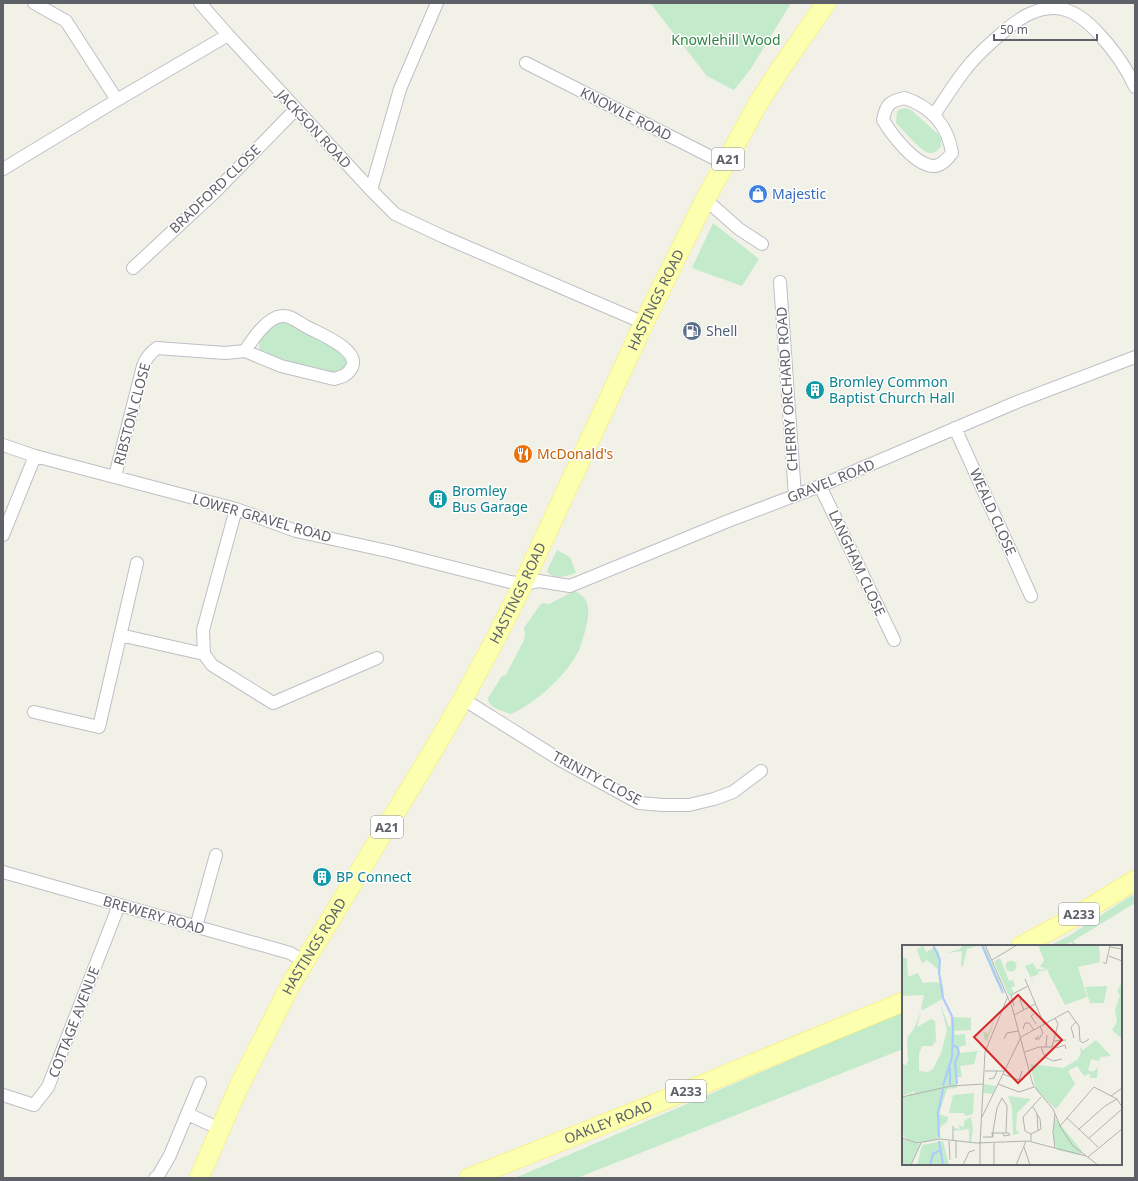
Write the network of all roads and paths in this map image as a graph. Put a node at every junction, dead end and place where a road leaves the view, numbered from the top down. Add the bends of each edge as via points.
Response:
1 (34, 3) edge
2 (200, 3) edge
3 (437, 3) edge
4 (826, 3) edge
5 (228, 35) junction
6 (526, 63) dead end
7 (1135, 87) edge
8 (117, 100) junction
9 (296, 109) junction
10 (934, 115) junction
11 (725, 164) junction
12 (3, 169) edge
13 (371, 190) junction
14 (705, 200) junction
15 (762, 244) dead end
16 (133, 268) dead end
17 (780, 282) dead end
18 (644, 324) junction
19 (245, 351) junction
20 (1135, 357) edge
21 (955, 428) junction
22 (3, 445) edge
23 (35, 456) junction
24 (115, 476) junction
25 (820, 486) junction
26 (795, 496) junction
27 (236, 509) junction
28 (3, 535) edge
29 (137, 563) dead end
30 (531, 582) junction
31 (1031, 596) dead end
32 (120, 635) junction
33 (894, 640) dead end
34 (204, 654) junction
35 (377, 658) dead end
36 (463, 699) junction
37 (34, 712) dead end
38 (761, 771) dead end
39 (216, 855) dead end
40 (3, 872) edge
41 (1135, 880) edge
42 (119, 905) junction
43 (196, 927) junction
44 (1023, 945) edge
45 (304, 961) junction
46 (902, 1002) edge
47 (200, 1083) dead end
48 (3, 1095) edge
49 (187, 1116) junction
50 (220, 1129) junction
51 (155, 1178) edge
52 (199, 1178) edge
53 (469, 1178) edge

1 - 8 street via 66,21
2 - 5 street, JACKSON ROAD
3 - 13 street via 400,89
4 - 11 main road, HASTINGS ROAD / A21 via 763,96
5 - 8 street
5 - 9 street, JACKSON ROAD
6 - 11 street, KNOWLE ROAD
7 - 10 street via 1128,70 1107,42 1084,19 1067,11 1051,8 1026,16 994,41 966,69
8 - 12 street
9 - 13 street, JACKSON ROAD
9 - 16 street, BRADFORD CLOSE via 216,191
10 - 10 street via 915,101 905,98 890,103 883,120 892,135 919,160 937,166 952,153 944,128
11 - 14 main road, HASTINGS ROAD / A21
13 - 18 street, JACKSON ROAD via 395,214
14 - 15 street via 739,229
14 - 18 main road, HASTINGS ROAD / A21
17 - 26 street, CHERRY ORCHARD ROAD
18 - 30 main road, HASTINGS ROAD / A21
19 - 19 street, RIBSTON CLOSE via 271,320 282,316 294,318 343,347 352,360 352,366 348,373 334,379 281,366
19 - 24 street, RIBSTON CLOSE via 225,353 157,348 150,353 143,366
20 - 21 street, GRAVEL ROAD
21 - 25 street, GRAVEL ROAD
21 - 31 street, WEALD CLOSE
22 - 23 street, LOWER GRAVEL ROAD
23 - 24 street, LOWER GRAVEL ROAD
23 - 28 street
24 - 27 street, LOWER GRAVEL ROAD
25 - 26 street, GRAVEL ROAD
25 - 33 street, LANGHAM CLOSE
26 - 30 street, GRAVEL ROAD via 570,586
27 - 30 street, LOWER GRAVEL ROAD via 296,531 510,582
27 - 34 street via 203,630
29 - 32 street
30 - 36 main road, HASTINGS ROAD / A21
32 - 34 street
32 - 37 street via 99,727
34 - 35 street via 212,665 273,704
36 - 38 street, TRINITY CLOSE via 562,761 639,803 689,805 714,799 733,792
36 - 45 main road, HASTINGS ROAD / A21
39 - 43 street
40 - 42 street, BREWERY ROAD
41 - 44 main road, A233
42 - 43 street, BREWERY ROAD
42 - 48 street, COTTAGE AVENUE via 48,1087 34,1105
43 - 45 street, BREWERY ROAD via 290,953
45 - 50 main road, HASTINGS ROAD / A21 via 258,1046
46 - 53 main road, OAKLEY ROAD / A233
47 - 49 street
49 - 50 street
49 - 51 street via 170,1155
50 - 52 main road, HASTINGS ROAD / A21

